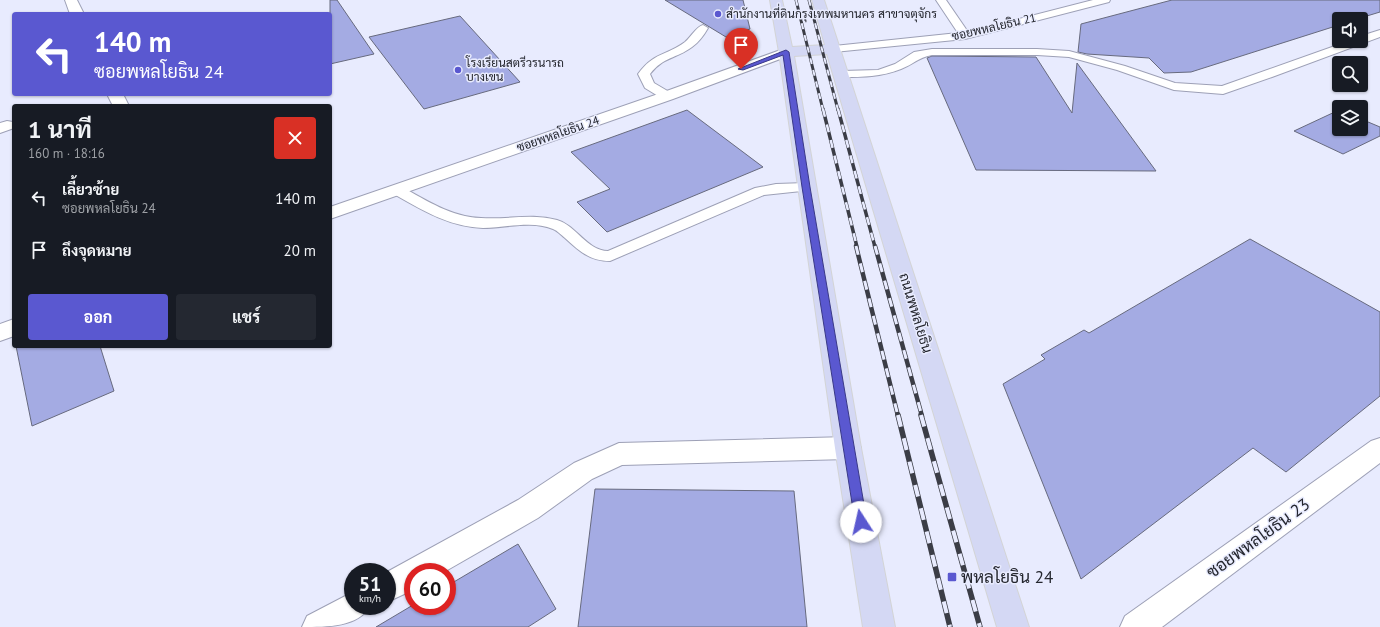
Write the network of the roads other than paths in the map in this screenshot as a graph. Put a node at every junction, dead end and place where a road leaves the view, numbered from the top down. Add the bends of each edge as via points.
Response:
1 (71, 0) edge
2 (776, 0) edge
3 (818, 0) edge
4 (941, 0) edge
5 (1105, 0) edge
6 (76, 12) edge
7 (703, 28) dead end
8 (1380, 33) edge
9 (965, 36) junction
10 (1368, 38) edge
11 (1341, 48) edge
12 (834, 49) junction
13 (786, 52) junction
14 (842, 74) junction
15 (667, 96) junction
16 (806, 187) junction
17 (397, 190) junction
18 (332, 213) edge
19 (12, 328) edge
20 (0, 332) edge
21 (848, 448) junction
22 (1380, 449) edge
23 (432, 563) edge
24 (344, 612) edge
25 (318, 627) edge
26 (879, 627) edge
27 (1013, 627) edge
28 (1136, 627) edge

1 - 6 street
2 - 13 main road
3 - 12 main road, ถนนพหลโยธิน
4 - 9 lane
5 - 9 lane, ซอยพหลโยธิน 21
7 - 15 lane via 696,40 676,53 656,61 644,74 649,85
8 - 10 lane
9 - 12 lane, ซอยพหลโยธิน 21
11 - 14 lane via 1223,90 1174,86 1069,54 1036,52 932,52 918,54 899,66 879,73
12 - 13 main road
12 - 14 main road, ถนนพหลโยธิน
13 - 15 street, ซอยพหลโยธิน 24
13 - 16 main road
14 - 27 main road, ถนนพหลโยธิน
15 - 17 street, ซอยพหลโยธิน 24
16 - 17 lane via 760,191 610,256 601,257 593,254 559,225 545,222 481,224 461,221 431,209
16 - 21 main road
17 - 18 street, ซอยพหลโยธิน 24
19 - 20 street
21 - 23 street via 619,454 583,471 528,509
21 - 26 main road
22 - 28 street, ซอยพหลโยธิน 23
24 - 25 street

